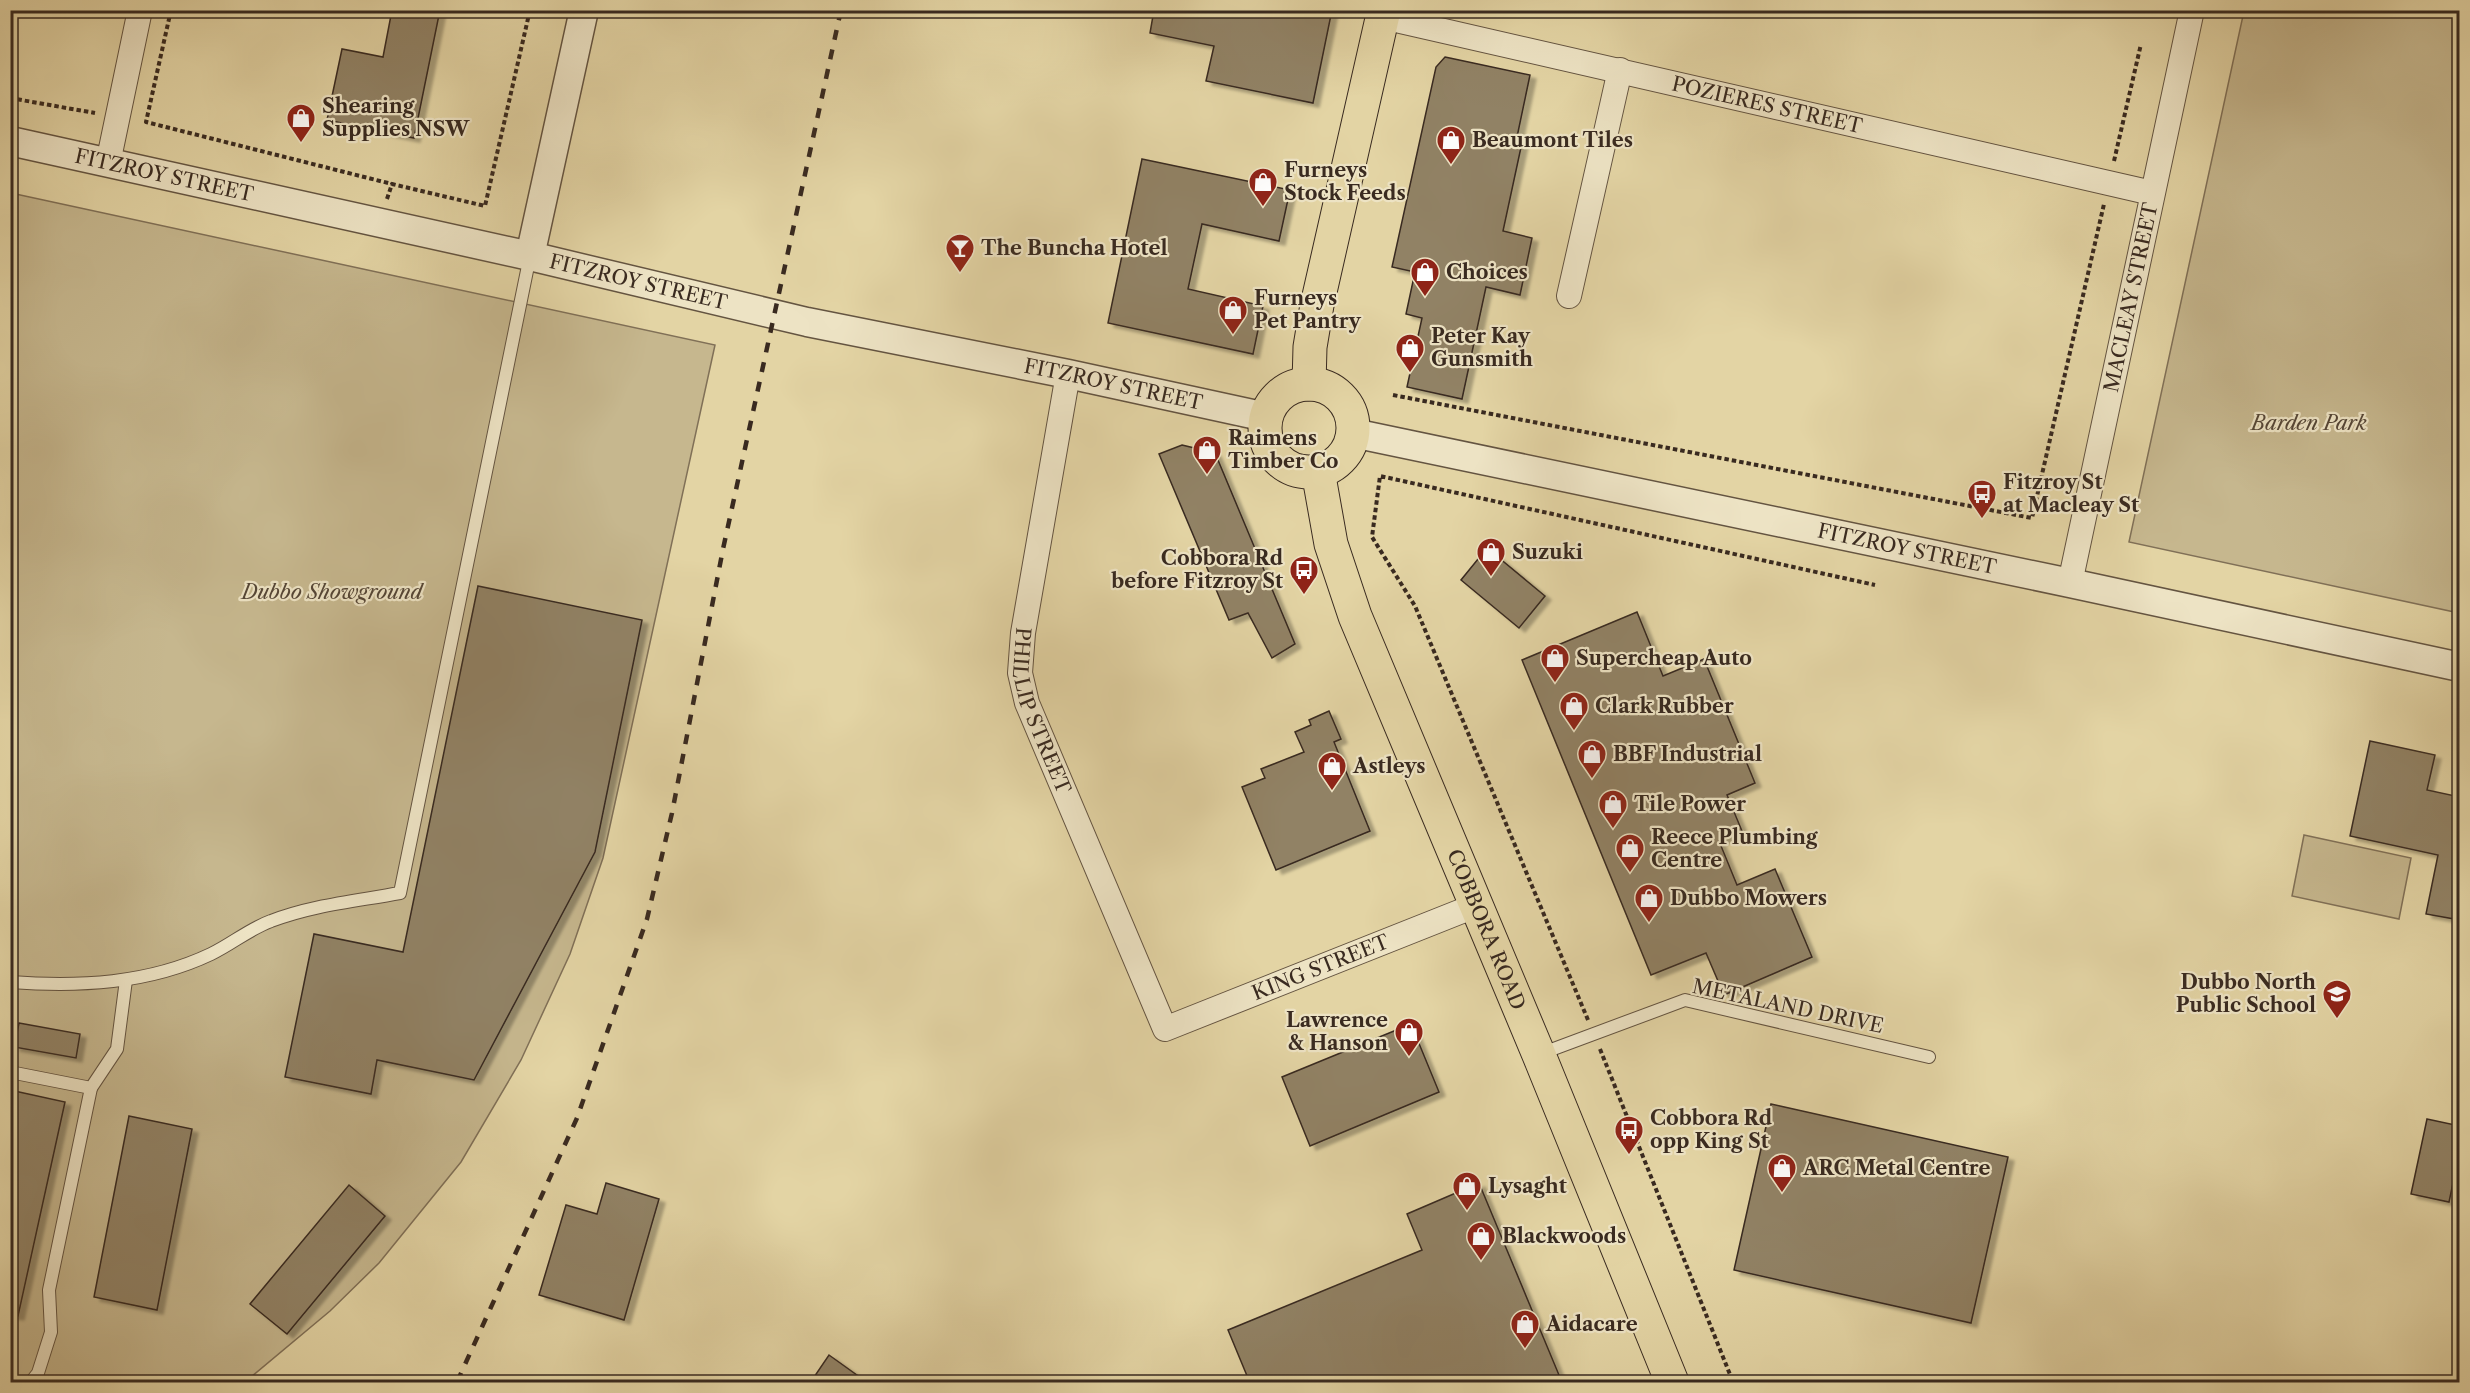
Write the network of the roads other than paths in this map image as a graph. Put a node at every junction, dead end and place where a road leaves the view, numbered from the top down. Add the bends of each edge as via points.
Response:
1 (140, 10) edge
2 (584, 10) edge
3 (2192, 10) edge
4 (1384, 14) edge
5 (1620, 70) junction
6 (10, 141) edge
7 (108, 163) junction
8 (2152, 193) junction
9 (530, 256) junction
10 (1569, 296) dead end
11 (1068, 374) junction
12 (1309, 384) junction
13 (1266, 417) junction
14 (1353, 433) junction
15 (1318, 471) junction
16 (2070, 583) junction
17 (2460, 667) edge
18 (1477, 905) junction
19 (126, 980) junction
20 (10, 982) edge
21 (1165, 1029) joint
22 (1539, 1055) junction
23 (1929, 1057) dead end
24 (10, 1072) edge
25 (91, 1088) junction
26 (31, 1383) edge
27 (1672, 1383) edge

1 - 7 street
2 - 9 street
3 - 8 street, MACLEAY STREET
4 - 5 street, POZIERES STREET
4 - 12 main road via 1317,305
5 - 8 street, POZIERES STREET
5 - 10 street
6 - 7 street, FITZROY STREET
7 - 9 street, FITZROY STREET
8 - 16 street, MACLEAY STREET
9 - 11 street, FITZROY STREET via 807,322
9 - 19 lane via 400,893 299,912 245,932 214,953 180,967
11 - 13 street, FITZROY STREET
11 - 21 street, PHILLIP STREET via 1023,633 1020,673 1027,703
12 - 13 main road via 1282,393
12 - 14 main road via 1321,386 1342,399 1352,420
13 - 15 main road via 1269,446 1277,458 1303,472
14 - 15 main road via 1342,458
14 - 16 street, FITZROY STREET
15 - 18 main road, COBBORA ROAD via 1331,544 1355,616
16 - 17 street, FITZROY STREET
18 - 21 street, KING STREET
18 - 22 main road, COBBORA ROAD
19 - 20 lane via 60,985
19 - 25 lane via 117,1049
22 - 23 lane, METALAND DRIVE via 1685,1000
22 - 27 main road, COBBORA ROAD
24 - 25 lane
25 - 26 lane via 49,1290 51,1332

